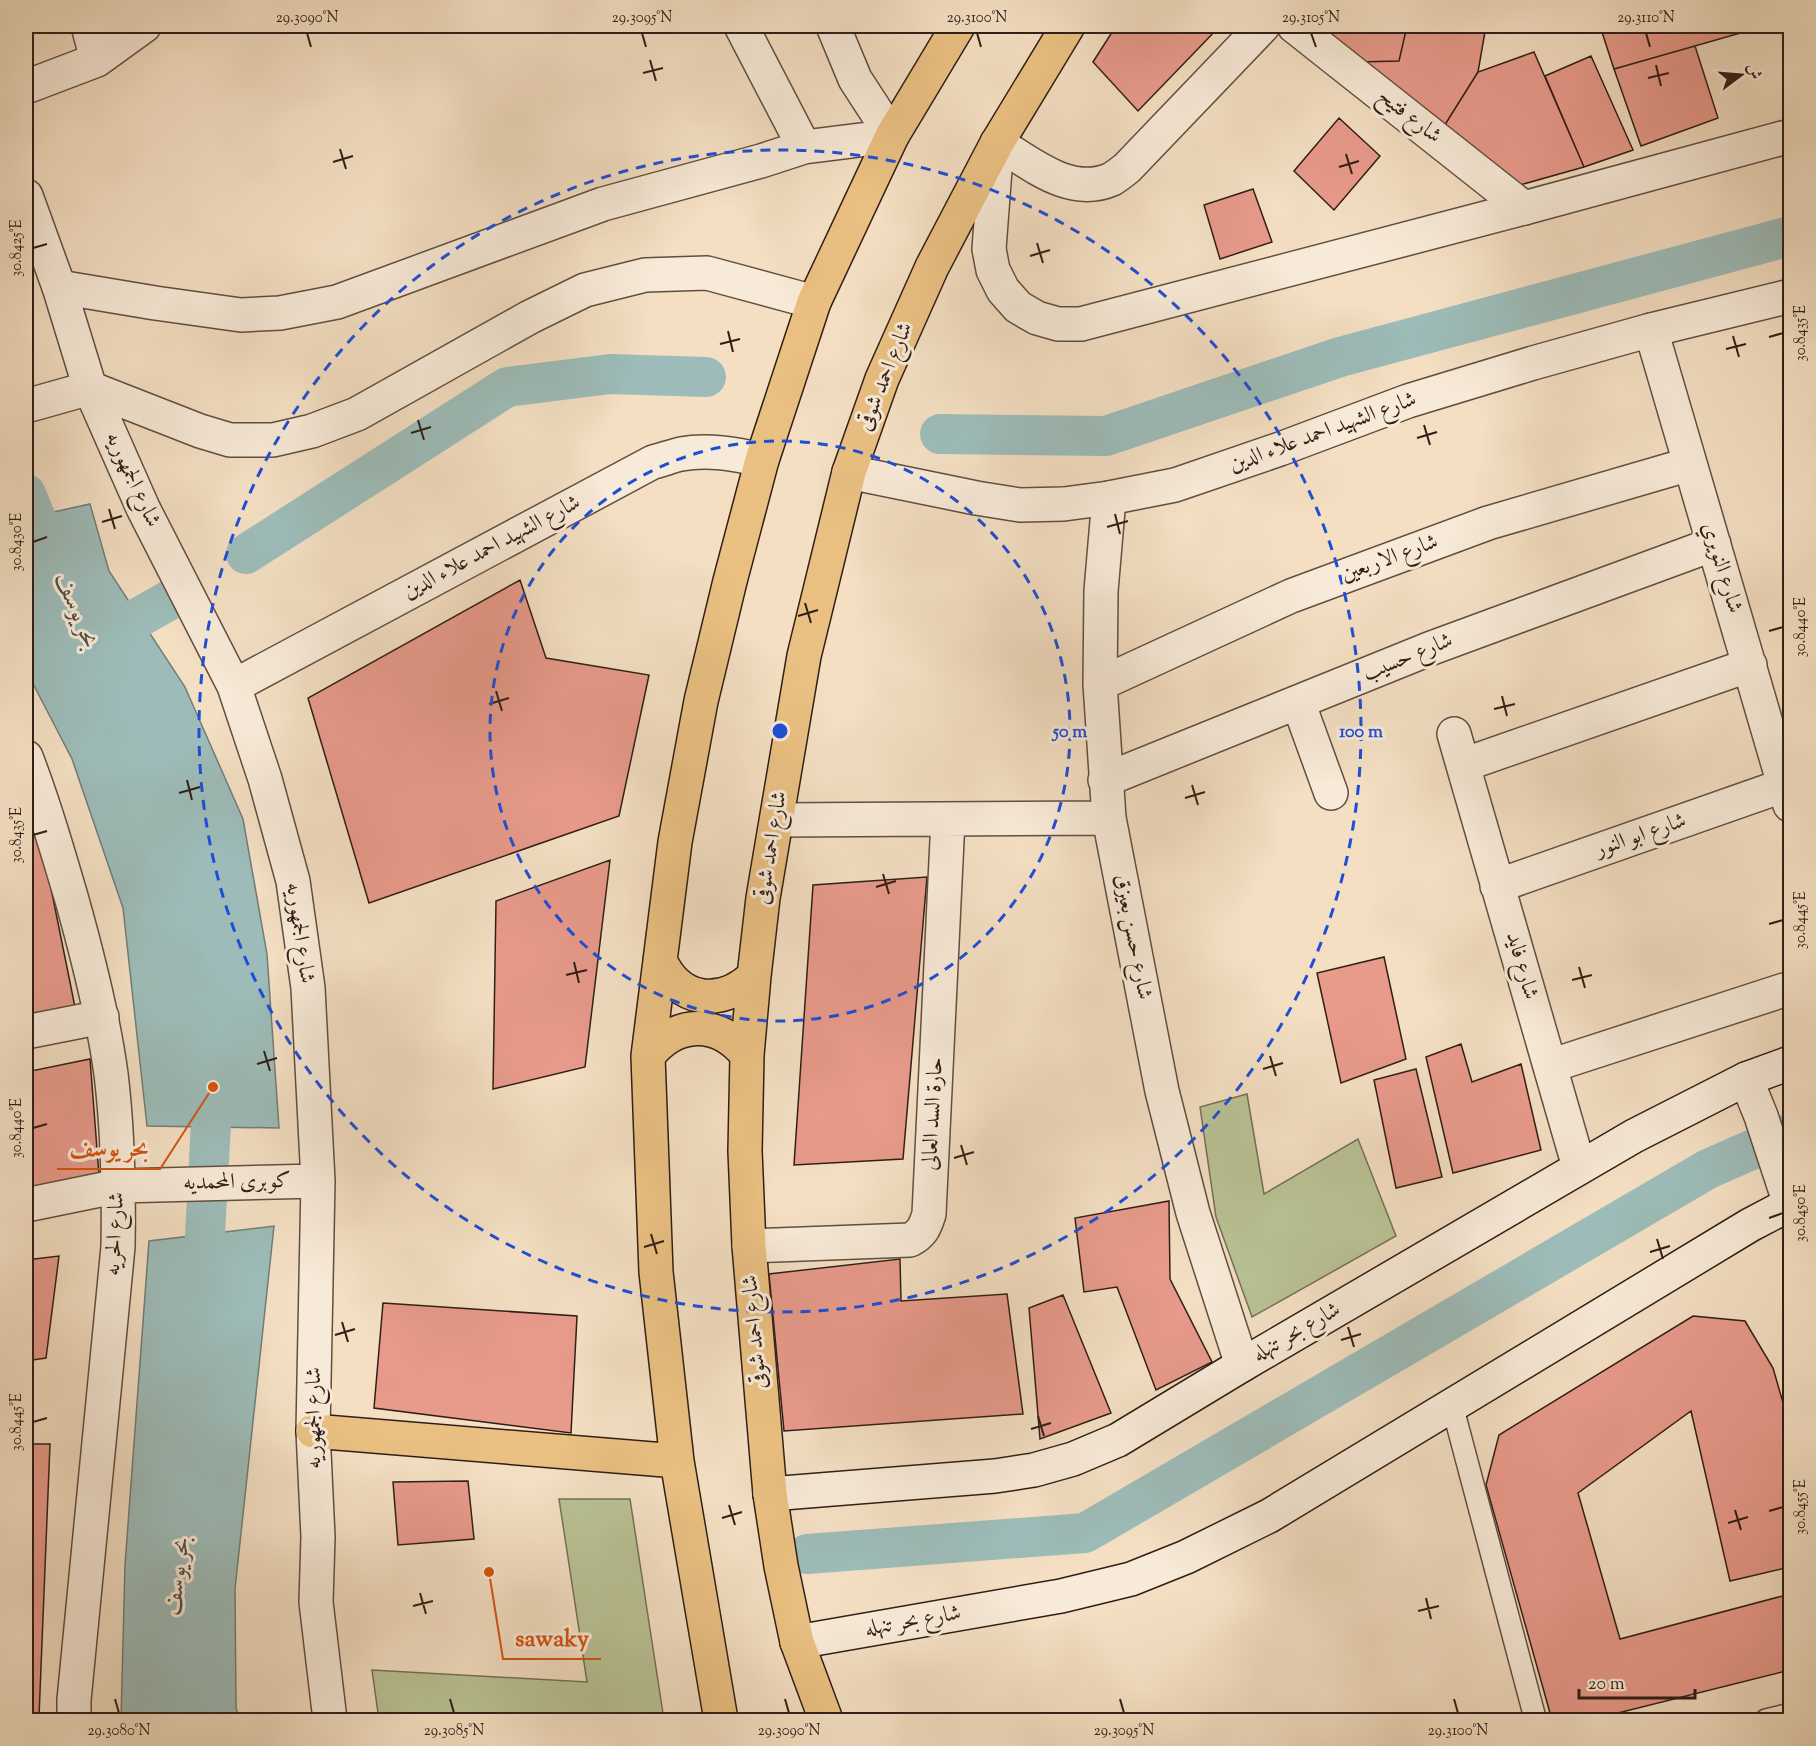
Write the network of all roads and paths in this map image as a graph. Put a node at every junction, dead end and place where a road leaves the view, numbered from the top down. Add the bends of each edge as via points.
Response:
1 (88, 26) edge
2 (144, 26) edge
3 (741, 26) edge
4 (834, 26) edge
5 (958, 26) edge
6 (1068, 26) edge
7 (1263, 26) edge
8 (1294, 26) edge
9 (97, 60) junction
10 (26, 87) edge
11 (892, 136) junction
12 (1791, 136) edge
13 (997, 142) junction
14 (804, 147) junction
15 (26, 196) edge
16 (1524, 208) junction
17 (59, 287) junction
18 (1791, 296) edge
19 (814, 302) junction
20 (1651, 330) junction
21 (90, 388) junction
22 (26, 406) edge
23 (762, 460) junction
24 (1690, 464) junction
25 (849, 472) junction
26 (1109, 498) junction
27 (1714, 544) junction
28 (1750, 665) junction
29 (1100, 684) junction
30 (234, 686) junction
31 (1298, 702) junction
32 (1454, 734) dead end
33 (26, 757) edge
34 (1462, 765) junction
35 (1105, 780) junction
36 (32, 789) edge
37 (1789, 791) edge
38 (1331, 793) dead end
39 (1109, 818) junction
40 (948, 819) junction
41 (777, 820) junction
42 (1497, 886) junction
43 (660, 960) junction
44 (754, 976) junction
45 (1784, 990) dead end
46 (102, 1017) junction
47 (26, 1032) edge
48 (747, 1055) junction
49 (648, 1056) junction
50 (1791, 1063) edge
51 (1550, 1066) junction
52 (1746, 1078) junction
53 (1579, 1167) junction
54 (318, 1182) junction
55 (119, 1186) junction
56 (1788, 1195) edge
57 (26, 1205) edge
58 (749, 1246) junction
59 (1242, 1365) junction
60 (1452, 1405) junction
61 (313, 1431) junction
62 (677, 1461) junction
63 (770, 1494) junction
64 (797, 1642) junction
65 (1791, 1714) edge
66 (1535, 1718) dead end
67 (74, 1720) edge
68 (330, 1720) edge
69 (721, 1720) edge
70 (826, 1720) edge
71 (1766, 1720) edge

1 - 9 street
2 - 9 street
3 - 14 street
4 - 11 street via 855,79
5 - 11 main road
6 - 13 main road, شارع احمد شوقى
7 - 13 street via 1112,179 1085,185 1058,180
8 - 16 street, شارع فتيح
9 - 10 street
11 - 14 street
11 - 19 main road
12 - 16 street
13 - 16 street via 989,249 993,270 1018,307 1058,324 1081,324
13 - 25 main road, شارع احمد شوقى via 932,267 886,368
14 - 17 street via 603,204 337,302 280,313 241,315
15 - 17 street, شارع الجمهوريه
17 - 21 street, شارع الجمهوريه
18 - 20 street, شارع الشهيد احمد علاء الدين
19 - 21 street via 707,273 645,275 585,290 357,414 273,440 230,440
19 - 23 main road
20 - 24 street, شارع النويري
20 - 26 street, شارع الشهيد احمد علاء الدين via 1408,401 1175,485
21 - 22 street
21 - 30 street, شارع الجمهوريه via 143,508
23 - 30 street, شارع الشهيد احمد علاء الدين via 708,451 653,462
23 - 43 main road via 701,702 675,842
24 - 27 street, شارع النويري
24 - 29 street, شارع الاربعين via 1488,523 1302,592
25 - 26 street, شارع الشهيد احمد علاء الدين via 1020,505
25 - 41 main road, شارع احمد شوقى via 804,656
26 - 29 street, شارع حسن بعيزق via 1101,591
27 - 28 street, شارع النويري
27 - 31 street, شارع حسيب via 1428,649
28 - 34 street
28 - 37 street, شارع النويري
29 - 35 street, شارع حسن بعيزق
30 - 54 street, شارع الجمهوريه via 266,779 293,881 308,988
31 - 35 street, شارع حسيب
31 - 38 street
32 - 34 street, شارع فايد
33 - 36 street, شارع الحريه
34 - 42 street, شارع فايد
35 - 39 street, شارع حسن بعيزق
36 - 46 street, شارع الحريه via 82,934
37 - 42 street, شارع ابو النور
39 - 40 street
39 - 59 street, شارع حسن بعيزق via 1162,1091 1193,1214
40 - 41 street
40 - 58 street, حارة السد العالى via 926,1224 920,1235 910,1240
41 - 44 main road, شارع احمد شوقى
42 - 51 street, شارع فايد
43 - 44 main road via 674,982 697,995 728,994
43 - 49 main road
44 - 48 main road, شارع احمد شوقى
45 - 51 street
46 - 47 street
46 - 55 street, شارع الحريه via 111,1073
48 - 49 main road via 726,1035 697,1028 669,1036
48 - 58 main road, شارع احمد شوقى
49 - 62 main road via 656,1272
50 - 52 street, شارع بحر تنهله
51 - 53 street, شارع فايد
52 - 53 street, شارع بحر تنهله
52 - 56 street
53 - 59 street, شارع بحر تنهله
54 - 55 street, كوبرى المحمديه
54 - 61 street, شارع الجمهوريه
55 - 57 street, كوبرى المحمديه
55 - 67 street, شارع الحريه via 118,1247
56 - 60 street, شارع بحر تنهله via 1750,1225
58 - 63 main road, شارع احمد شوقى
59 - 63 street, شارع بحر تنهله via 1118,1440 1035,1470
60 - 64 street, شارع بحر تنهله via 1269,1516 1131,1579 1061,1596
60 - 66 lane
61 - 62 main road
61 - 68 street, شارع الجمهوريه via 318,1537 316,1602
62 - 69 main road
63 - 64 main road, شارع احمد شوقى
64 - 70 main road, شارع احمد شوقى
65 - 71 lane

